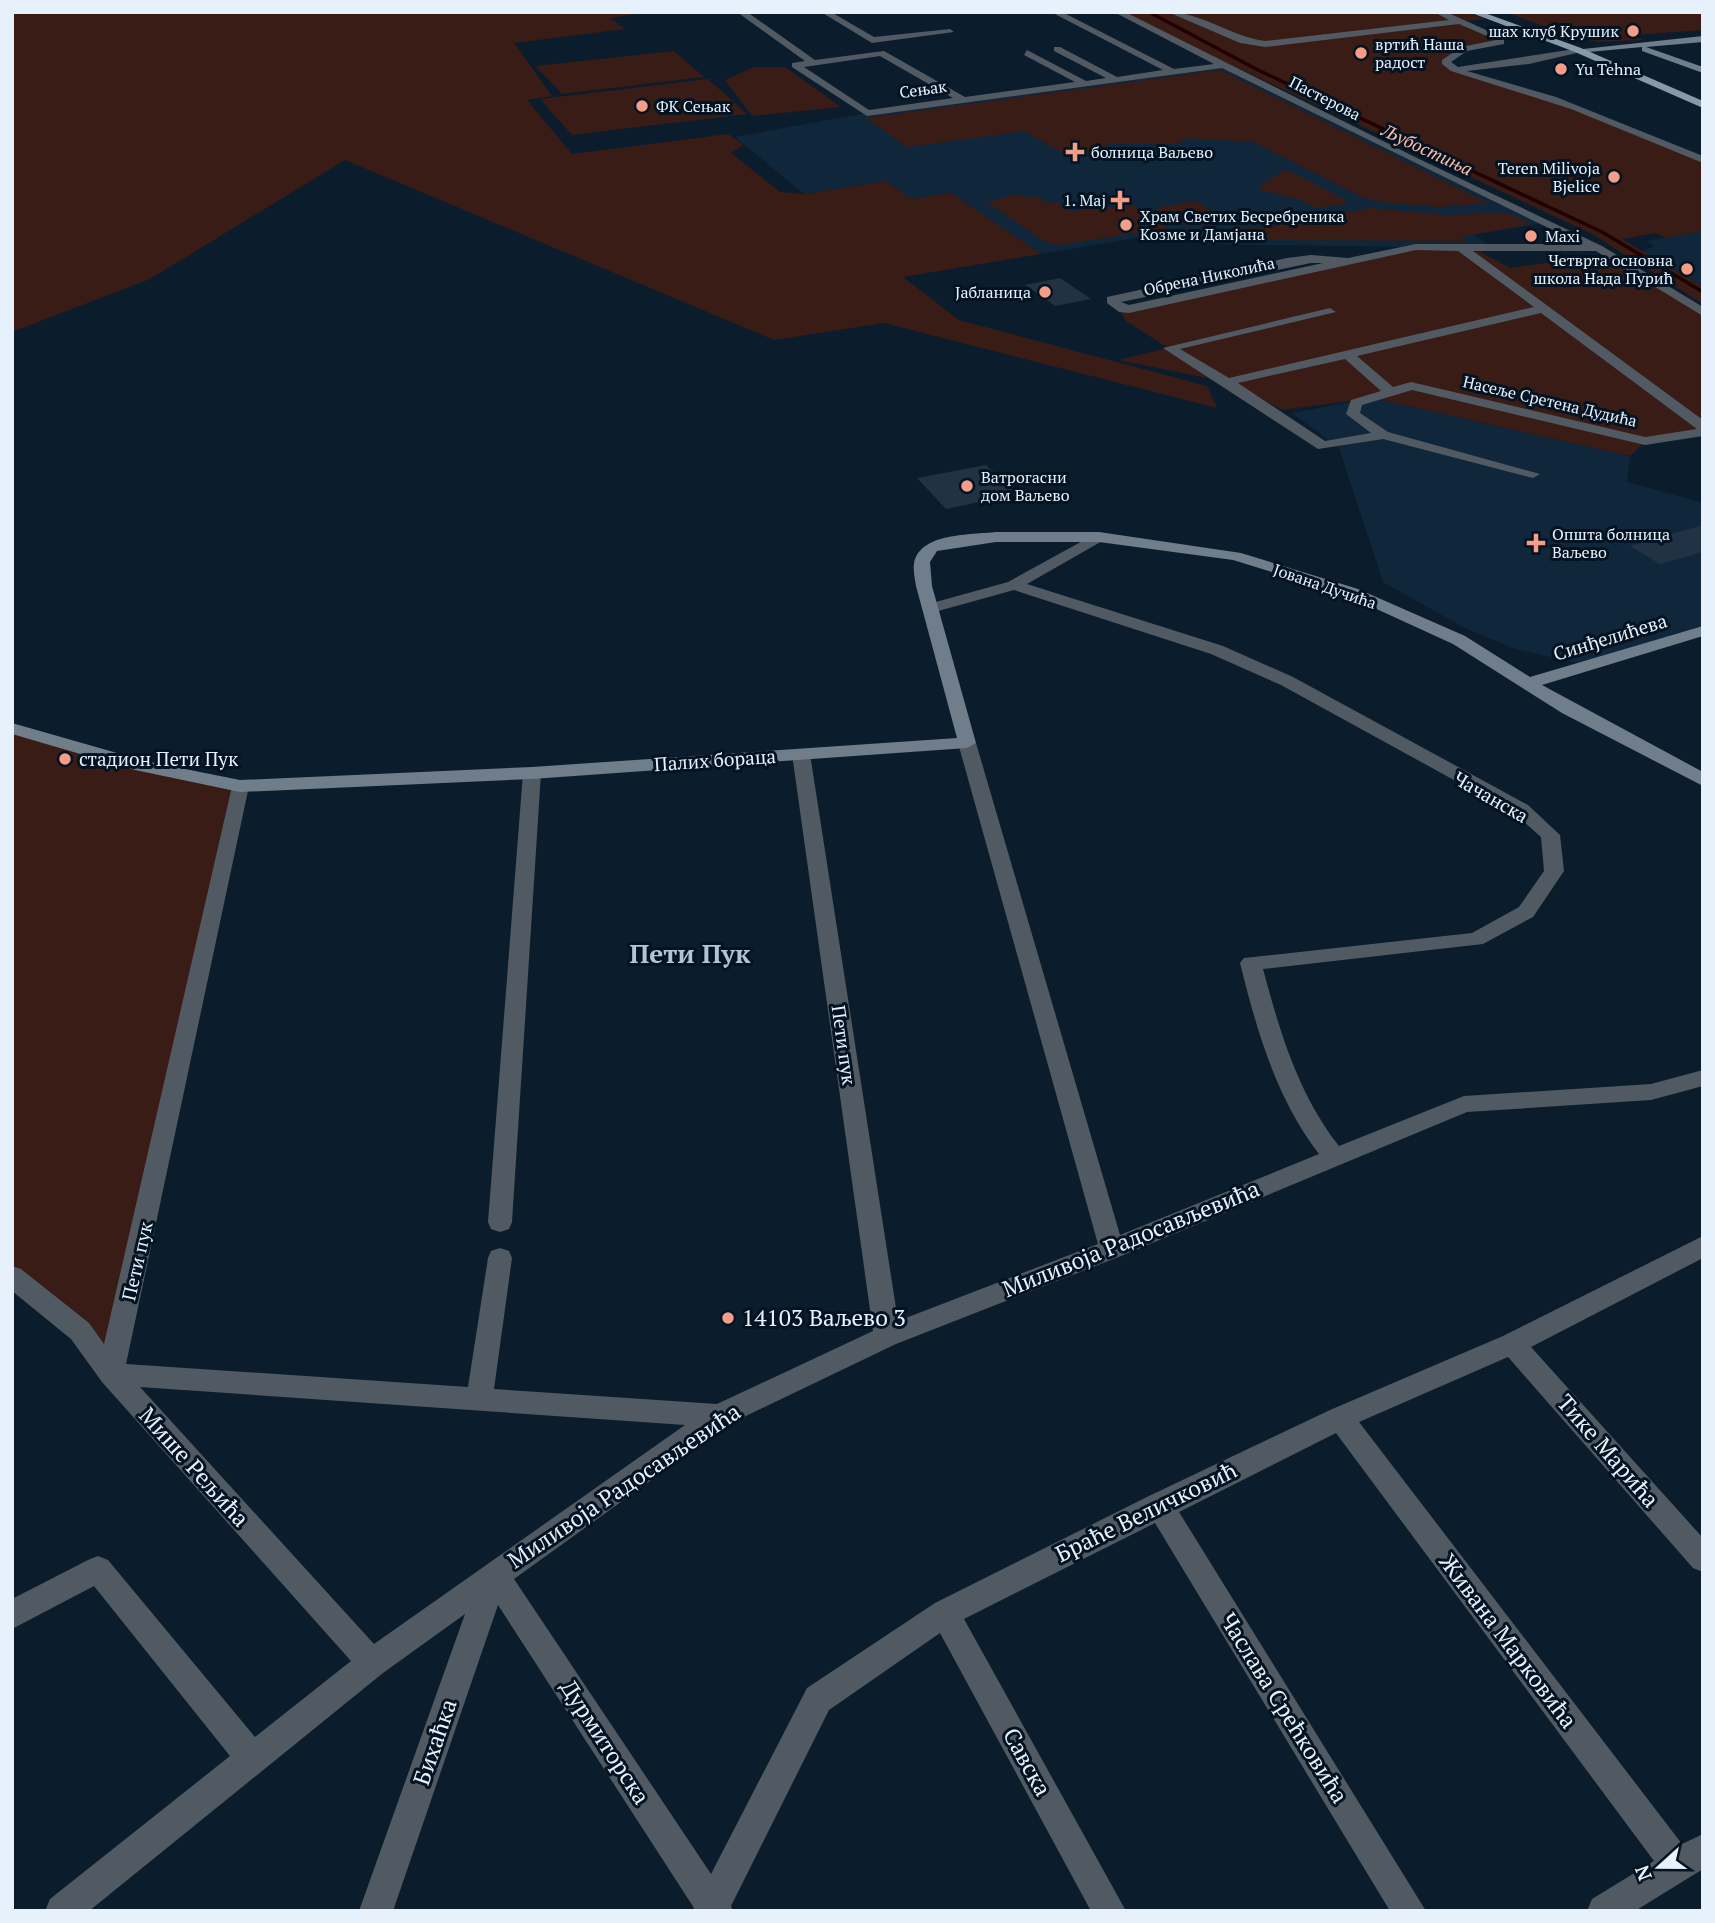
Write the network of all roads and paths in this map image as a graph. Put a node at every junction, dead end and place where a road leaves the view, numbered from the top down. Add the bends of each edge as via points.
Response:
1 (741, 12) edge
2 (825, 12) edge
3 (1055, 12) edge
4 (1118, 12) edge
5 (1172, 12) edge
6 (1438, 12) edge
7 (1473, 12) edge
8 (1490, 12) edge
9 (1462, 21) junction
10 (950, 32) dead end
11 (1703, 39) edge
12 (1640, 47) junction
13 (1057, 49) dead end
14 (1578, 50) junction
15 (1590, 52) junction
16 (1027, 53) dead end
17 (1604, 53) junction
18 (811, 61) junction
19 (1528, 61) junction
20 (1224, 65) junction
21 (1455, 70) junction
22 (1703, 70) edge
23 (1171, 71) junction
24 (1115, 79) junction
25 (1083, 83) junction
26 (1703, 97) edge
27 (963, 100) junction
28 (1703, 105) edge
29 (1703, 160) edge
30 (1462, 248) junction
31 (1598, 248) junction
32 (1351, 262) junction
33 (1542, 309) junction
34 (1330, 312) dead end
35 (1703, 312) edge
36 (1347, 354) junction
37 (1227, 382) junction
38 (1390, 393) junction
39 (1703, 430) edge
40 (1383, 435) junction
41 (1533, 474) dead end
42 (1099, 537) junction
43 (1014, 585) junction
44 (931, 608) junction
45 (1703, 631) edge
46 (1529, 683) junction
47 (12, 728) edge
48 (967, 743) junction
49 (801, 754) junction
50 (533, 773) junction
51 (1703, 779) edge
52 (240, 786) junction
53 (1703, 1078) edge
54 (1333, 1156) junction
55 (500, 1222) dead end
56 (1703, 1246) edge
57 (1112, 1249) junction
58 (500, 1258) dead end
59 (12, 1276) edge
60 (887, 1336) junction
61 (1512, 1344) junction
62 (111, 1374) junction
63 (479, 1400) junction
64 (719, 1416) junction
65 (1340, 1418) junction
66 (1159, 1505) junction
67 (1703, 1559) edge
68 (494, 1574) junction
69 (945, 1613) junction
70 (12, 1615) edge
71 (372, 1663) junction
72 (251, 1757) junction
73 (1690, 1857) edge
74 (713, 1908) edge
75 (62, 1911) edge
76 (376, 1911) edge
77 (1109, 1911) edge
78 (1409, 1911) edge
79 (1604, 1911) edge

1 - 18 street
2 - 10 street via 872,40
3 - 23 street
4 - 20 street, Пастерова
5 - 9 street via 1243,41 1265,44
6 - 9 street
7 - 14 main road
8 - 15 main road
9 - 21 street via 1501,42 1464,49 1445,62
11 - 12 street
12 - 15 street
12 - 17 street
12 - 22 street
13 - 24 street
14 - 15 street
14 - 19 street
15 - 17 street
15 - 19 street
15 - 28 main road
16 - 25 street
17 - 26 main road
18 - 27 street, Сењак via 884,54
18 - 27 street, Сењак via 795,65 867,113
19 - 21 street
20 - 23 street
20 - 31 street, Пастерова
21 - 29 street via 1530,91
23 - 24 street
24 - 25 street
25 - 27 street
30 - 31 street, Обрена Николића
30 - 32 street, Обрена Николића via 1416,247
30 - 33 street, Насеље Сретена Дудића
31 - 35 street, Пастерова
32 - 32 street, Обрена Николића via 1129,309 1111,300 1287,262
33 - 36 street
33 - 39 street, Насеље Сретена Дудића
34 - 37 street via 1169,348
36 - 37 street
36 - 38 street
37 - 40 street via 1323,446
38 - 39 street, Насеље Сретена Дудића via 1411,386 1646,441
38 - 40 street, Насеље Сретена Дудића via 1356,403 1353,414
40 - 41 street
42 - 43 street
42 - 44 street, Јована Дучића via 996,537 931,548 922,562
42 - 46 street, Јована Дучића via 1235,556 1352,592 1459,640
43 - 44 street
43 - 54 street, Чачанска via 1217,650 1287,681 1521,809 1550,835 1554,871 1526,912 1476,939 1251,963 1269,1034 1306,1118
44 - 48 street
45 - 46 street, Синђелићева
46 - 51 street, Јована Дучића via 1568,709
47 - 52 street, Палих бораца via 142,766
48 - 49 street, Палих бораца
48 - 57 street
49 - 50 street, Палих бораца
49 - 60 street, Пети пук
50 - 52 street, Палих бораца
50 - 55 street
52 - 62 street, Пети пук
53 - 54 street, Миливоја Радосављевића via 1651,1092 1464,1104
54 - 57 street, Миливоја Радосављевића
56 - 61 street, Браће Величковић
57 - 60 street, Миливоја Радосављевића
58 - 63 street
59 - 62 street, Мише Рељића via 80,1331
60 - 64 street, Миливоја Радосављевића
61 - 65 street, Браће Величковић
61 - 67 street, Тике Марића
62 - 63 street
62 - 71 street, Мише Рељића
63 - 64 street
64 - 68 street, Миливоја Радосављевића
65 - 66 street, Браће Величковић
65 - 73 street, Живана Марковића
66 - 69 street, Браће Величковић
66 - 78 street, Часлава Срећковића
68 - 71 street, Миливоја Радосављевића
68 - 74 street, Дурмиторска
68 - 76 street, Бихаћка
69 - 74 street, Браће Величковић via 818,1699
69 - 77 street, Савска
70 - 72 street via 98,1569
71 - 72 street, Миливоја Радосављевића
72 - 75 street, Миливоја Радосављевића
73 - 79 street

